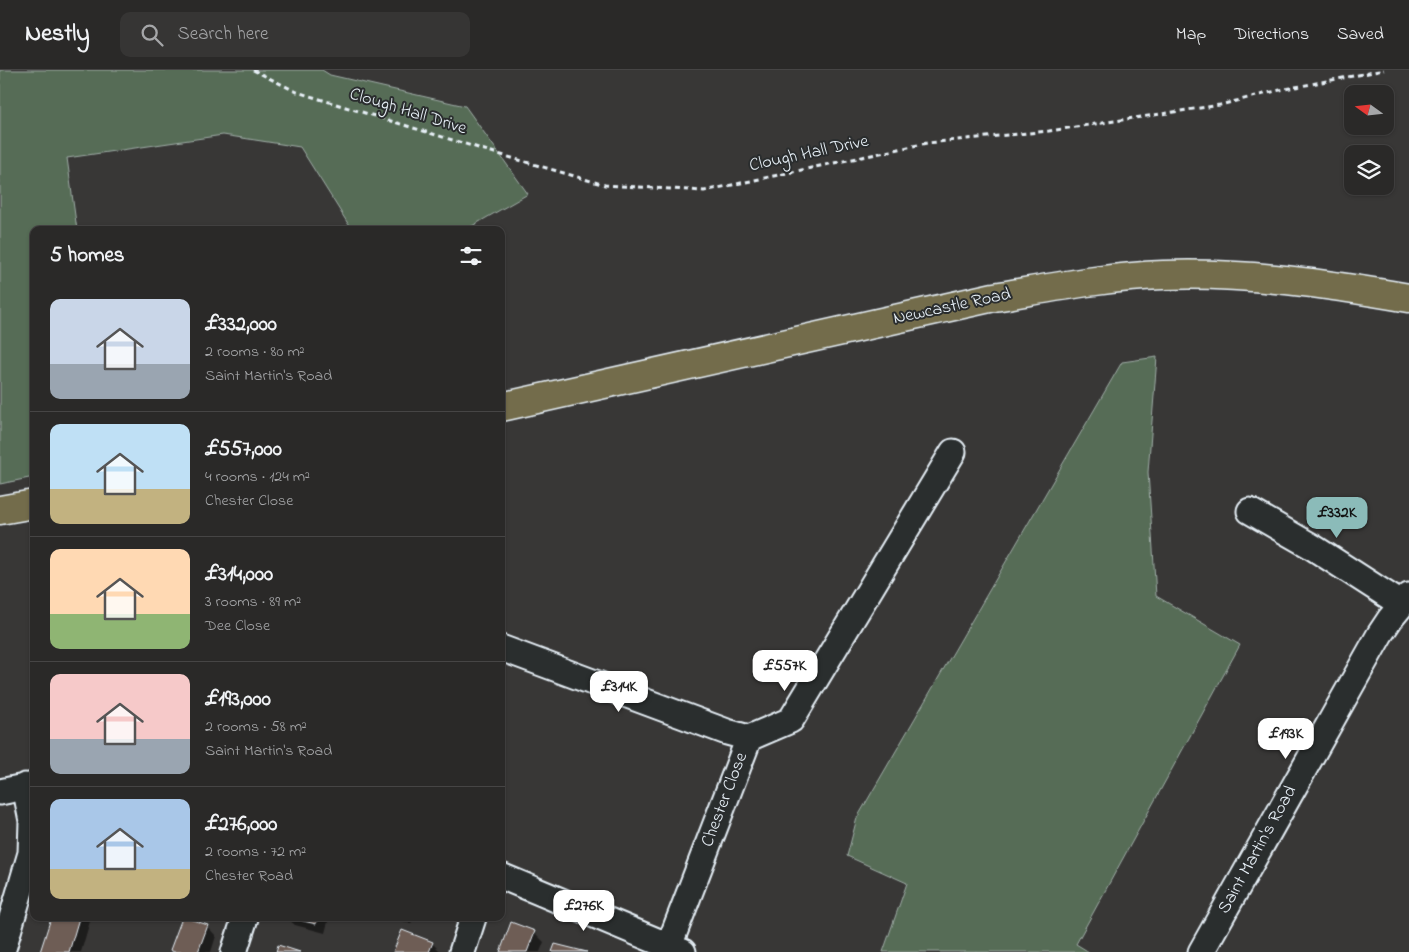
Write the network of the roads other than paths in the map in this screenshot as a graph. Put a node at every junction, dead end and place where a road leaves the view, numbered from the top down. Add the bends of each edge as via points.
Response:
1 (1409, 298) edge
2 (505, 406) edge
3 (953, 452) dead end
4 (30, 505) edge
5 (0, 510) edge
6 (1250, 511) dead end
7 (1405, 600) edge
8 (505, 649) edge
9 (749, 738) junction
10 (29, 785) edge
11 (0, 792) edge
12 (30, 855) edge
13 (505, 878) edge
14 (244, 921) edge
15 (472, 921) edge
16 (676, 949) edge
17 (2, 952) edge
18 (234, 952) edge
19 (462, 952) edge
20 (1201, 952) edge

1 - 2 highway, Newcastle Road via 1259,277 1163,275 1075,283 994,297
3 - 9 street, Chester Close via 791,720
4 - 5 highway
6 - 7 street
7 - 20 street, Saint Martin's Road via 1380,634
8 - 9 street
9 - 16 street, Chester Close
10 - 11 street
12 - 17 street
13 - 16 street
14 - 18 street
15 - 19 street

